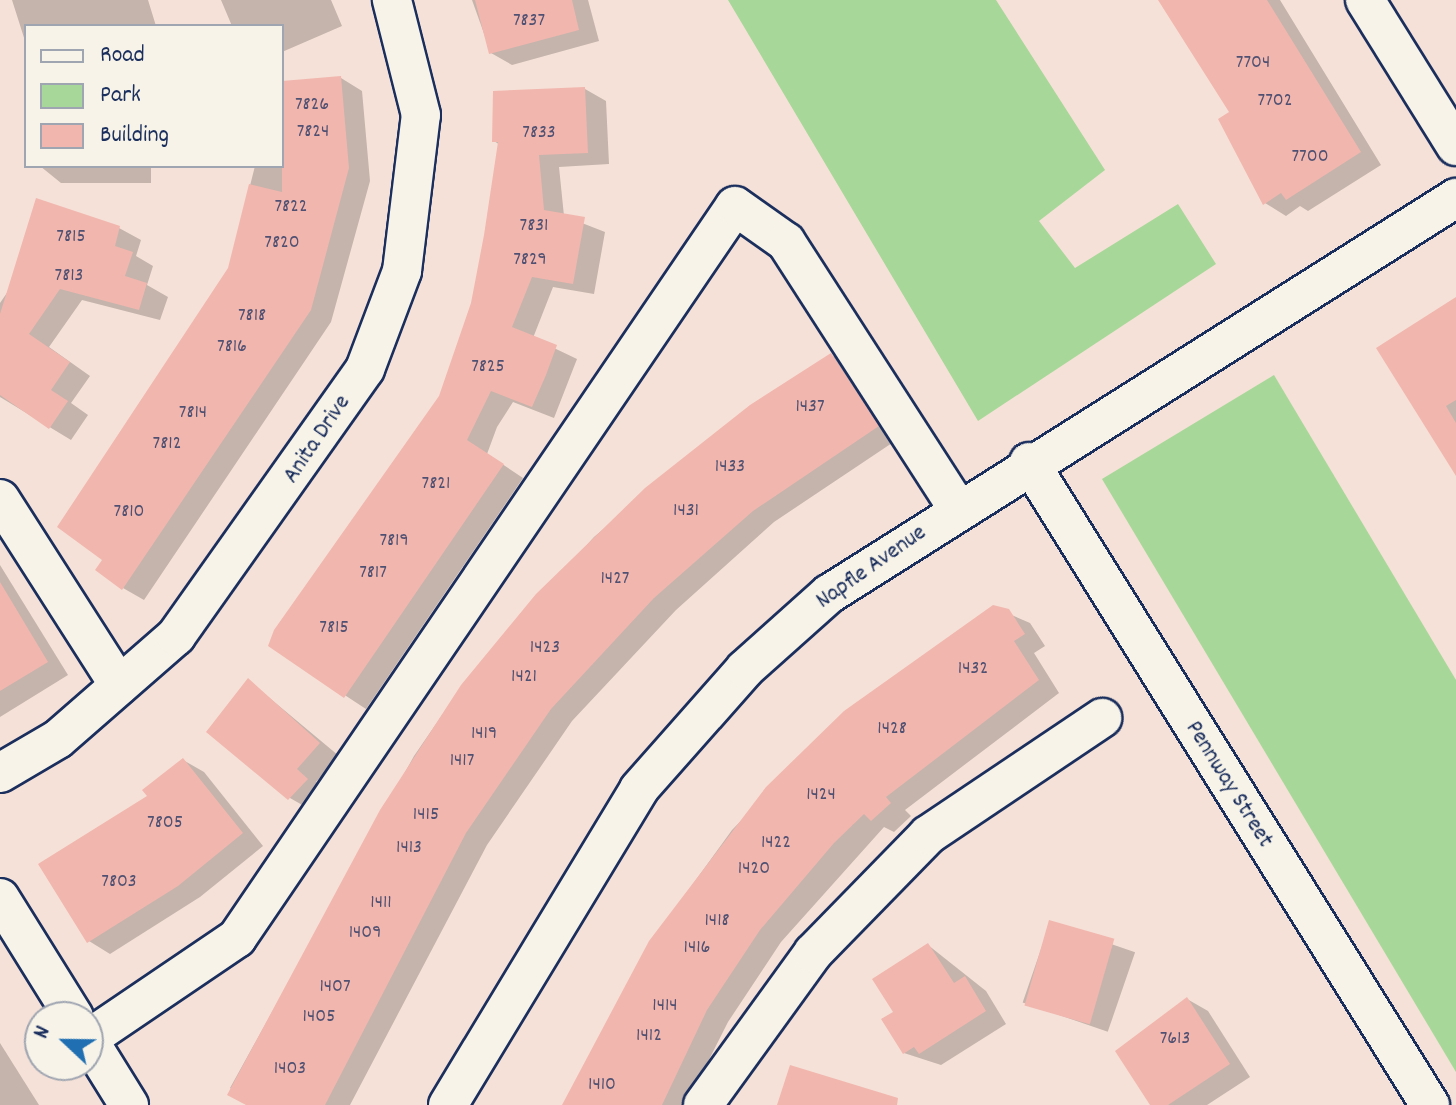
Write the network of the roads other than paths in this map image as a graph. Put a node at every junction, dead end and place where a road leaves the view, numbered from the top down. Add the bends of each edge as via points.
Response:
1 (392, 0) edge
2 (1365, 0) edge
3 (1456, 146) edge
4 (1456, 198) edge
5 (1029, 462) junction
6 (0, 499) edge
7 (958, 509) junction
8 (119, 685) junction
9 (1102, 718) dead end
10 (0, 773) edge
11 (0, 898) edge
12 (64, 1001) edge
13 (104, 1028) edge
14 (104, 1065) edge
15 (129, 1105) edge
16 (448, 1105) edge
17 (703, 1105) edge
18 (1430, 1105) edge

1 - 8 street, Anita Drive via 421,115 402,271 365,369 176,636
2 - 3 street
4 - 5 street, Napfle Avenue
5 - 7 street, Napfle Avenue
5 - 18 street, Pennway Street
6 - 8 street
7 - 13 street via 786,242 735,206 237,938
7 - 16 street, Napfle Avenue via 829,594 745,669 639,789
8 - 10 street, Anita Drive via 58,739
9 - 17 street via 928,835 813,953
11 - 12 street
14 - 15 street

